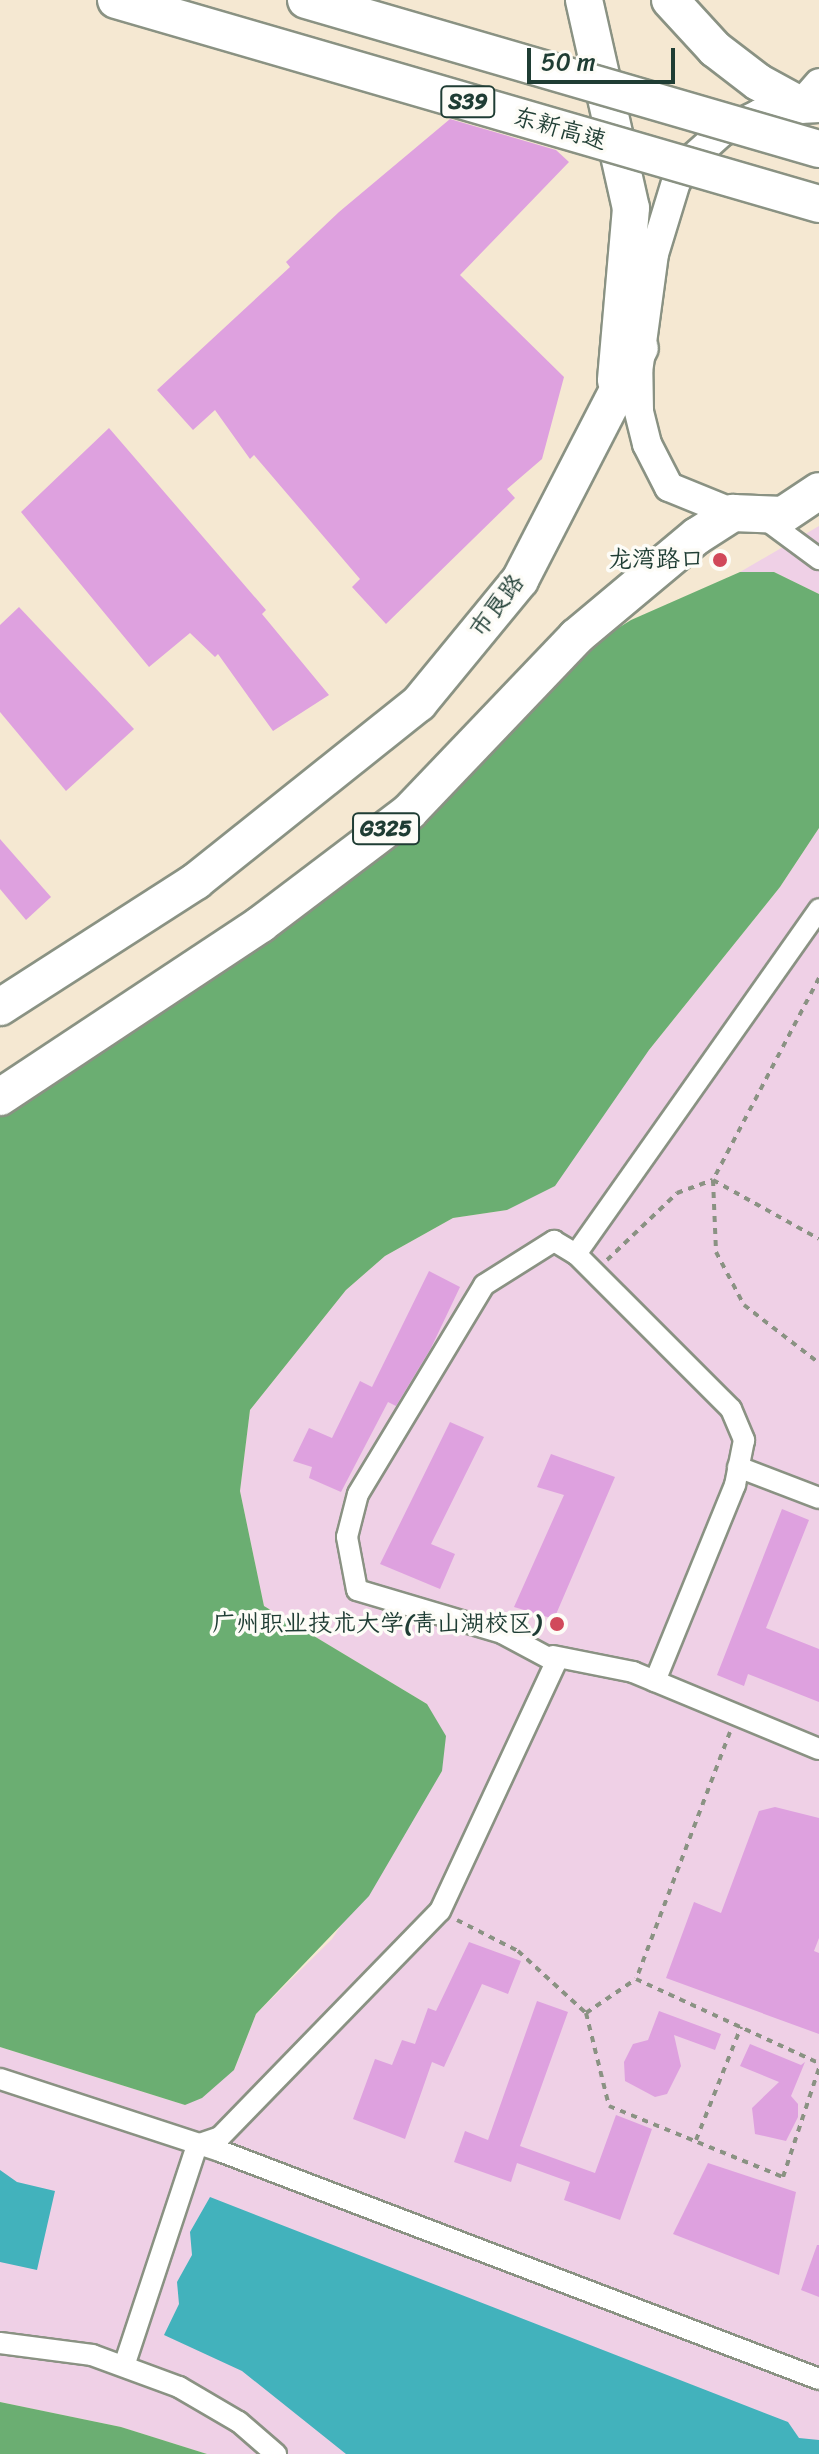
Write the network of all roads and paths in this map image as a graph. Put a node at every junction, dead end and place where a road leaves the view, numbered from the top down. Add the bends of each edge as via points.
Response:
1 (116, 0) edge
2 (306, 0) edge
3 (584, 0) edge
4 (670, 0) edge
5 (813, 97) edge
6 (819, 149) edge
7 (819, 204) edge
8 (631, 208) junction
9 (651, 271) junction
10 (640, 348) junction
11 (614, 404) junction
12 (819, 491) edge
13 (748, 515) junction
14 (819, 559) edge
15 (819, 909) edge
16 (819, 978) edge
17 (0, 1007) edge
18 (0, 1097) edge
19 (713, 1180) junction
20 (819, 1239) edge
21 (576, 1254) junction
22 (597, 1275) junction
23 (819, 1363) edge
24 (738, 1467) junction
25 (819, 1498) edge
26 (553, 1656) junction
27 (655, 1681) junction
28 (736, 1715) junction
29 (819, 1749) edge
30 (440, 1911) junction
31 (636, 1979) junction
32 (586, 2013) junction
33 (741, 2027) junction
34 (819, 2066) edge
35 (0, 2079) edge
36 (695, 2141) junction
37 (197, 2145) junction
38 (0, 2343) edge
39 (124, 2366) junction
40 (819, 2379) edge
41 (276, 2454) edge

1 - 7 highway, 东新高速 / S39, bridge
2 - 6 highway, S39, bridge
3 - 8 highway, 市良路
4 - 5 highway via 715,49 758,82
5 - 9 street via 722,132 694,157 664,210
8 - 9 highway
8 - 11 highway, 市良路
9 - 10 street
10 - 11 highway
10 - 13 street via 639,411 657,471 684,497
11 - 17 highway, 市良路 via 520,580 419,703 196,881
12 - 13 highway, G325 via 783,515
13 - 14 street
13 - 18 highway, G325 via 686,544 576,637 409,812 261,924
15 - 21 street
16 - 19 path
19 - 20 path
19 - 22 path via 677,1193 616,1246
19 - 23 path via 716,1252 744,1305
21 - 22 street
21 - 26 street via 554,1241 484,1285 358,1494 347,1537 357,1590 502,1633
22 - 24 street via 731,1409 744,1440
24 - 25 street
24 - 27 street
26 - 27 street
26 - 30 street via 556,1662
27 - 28 street
28 - 29 street
28 - 31 path
30 - 32 path via 518,1951
30 - 37 street via 220,2137
31 - 32 path
31 - 33 path
32 - 36 path via 609,2106
33 - 34 path
33 - 36 path
34 - 36 path via 783,2177
35 - 37 street
37 - 39 street
37 - 40 street
38 - 39 street via 92,2355
39 - 41 street via 179,2387 239,2422

